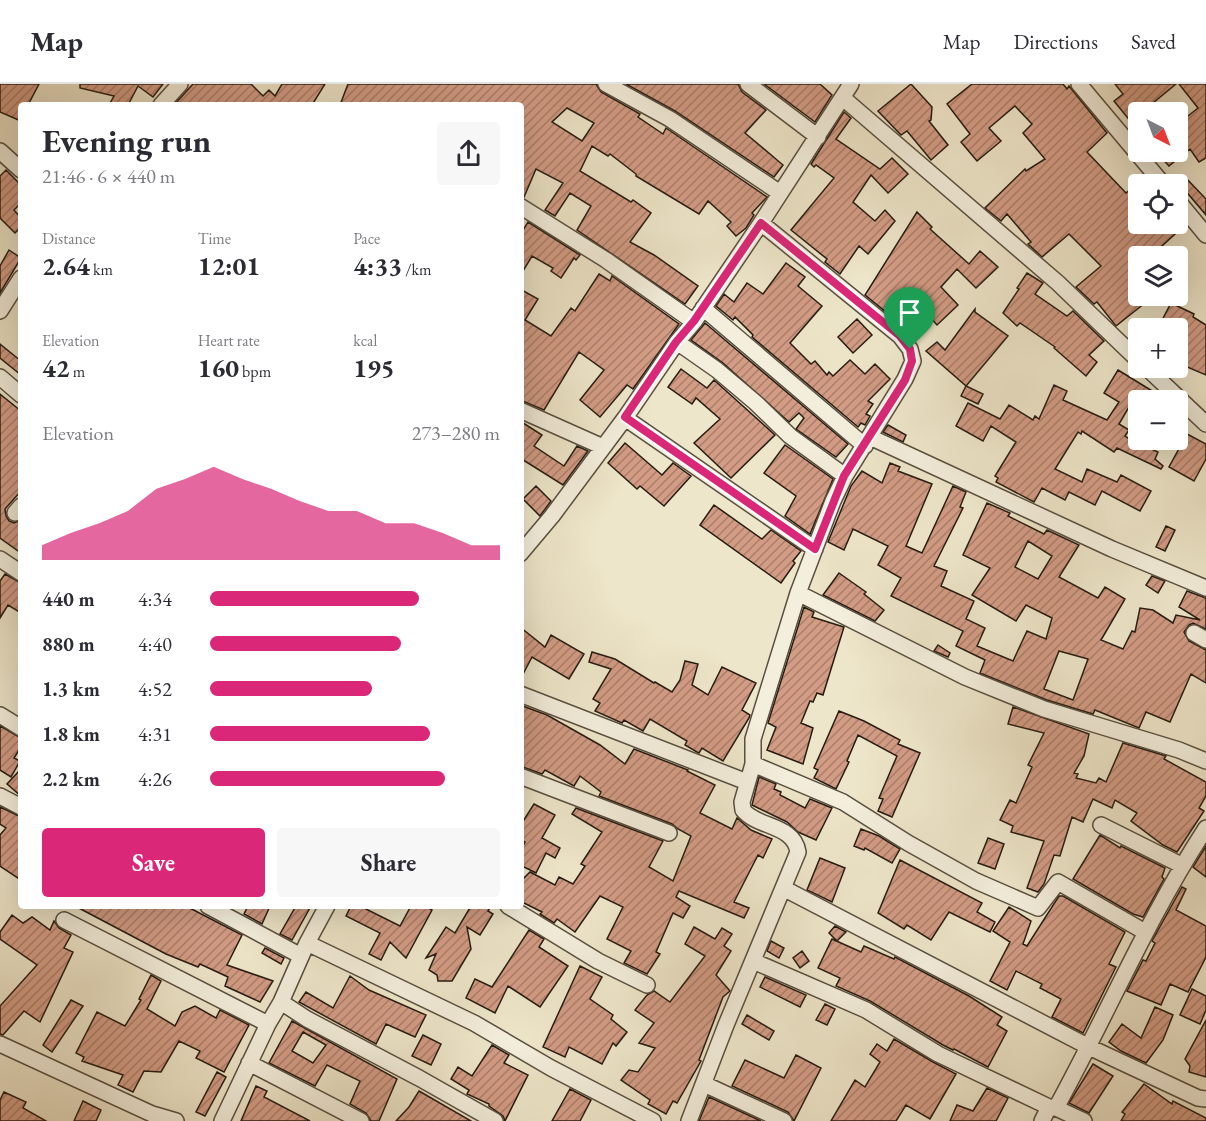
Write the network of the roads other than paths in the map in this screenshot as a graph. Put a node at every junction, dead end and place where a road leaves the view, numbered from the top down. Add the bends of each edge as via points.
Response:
1 (180, 84) edge
2 (606, 84) edge
3 (748, 84) edge
4 (1079, 84) edge
5 (847, 91) edge
6 (165, 102) edge
7 (818, 137) junction
8 (0, 151) edge
9 (18, 167) edge
10 (1155, 174) edge
11 (780, 193) junction
12 (524, 209) edge
13 (1188, 213) edge
14 (761, 223) junction
15 (1206, 235) edge
16 (18, 283) edge
17 (703, 308) junction
18 (0, 312) edge
19 (694, 321) junction
20 (676, 342) junction
21 (1128, 350) edge
22 (0, 377) edge
23 (1158, 378) edge
24 (18, 392) edge
25 (524, 412) edge
26 (625, 417) junction
27 (1206, 424) edge
28 (868, 441) junction
29 (603, 447) junction
30 (844, 476) junction
31 (524, 549) edge
32 (815, 549) junction
33 (0, 559) edge
34 (18, 571) edge
35 (1206, 588) edge
36 (798, 593) junction
37 (524, 696) edge
38 (0, 716) edge
39 (18, 726) edge
40 (1206, 761) edge
41 (753, 764) junction
42 (524, 778) edge
43 (747, 782) junction
44 (0, 796) edge
45 (18, 805) edge
46 (1101, 825) dead end
47 (1206, 828) edge
48 (669, 833) dead end
49 (1181, 865) junction
50 (783, 888) junction
51 (215, 909) edge
52 (325, 909) edge
53 (513, 909) edge
54 (64, 920) dead end
55 (1145, 932) junction
56 (304, 949) junction
57 (753, 962) junction
58 (647, 985) dead end
59 (282, 1002) junction
60 (268, 1024) junction
61 (0, 1044) edge
62 (1089, 1047) junction
63 (249, 1063) junction
64 (704, 1084) junction
65 (1206, 1099) edge
66 (1053, 1107) junction
67 (176, 1121) edge
68 (222, 1121) edge
69 (362, 1121) edge
70 (495, 1121) edge
71 (652, 1121) edge
72 (689, 1121) edge
73 (784, 1121) edge
74 (1042, 1121) edge
75 (1084, 1121) edge

1 - 6 street
2 - 11 street via 670,119
3 - 7 street
4 - 10 street
5 - 7 street
5 - 21 street
7 - 11 street
8 - 9 street
11 - 14 street
12 - 19 street
13 - 15 street
14 - 17 street
14 - 28 street via 900,336 910,349 912,361 905,380
16 - 18 street
17 - 19 street
17 - 28 street
19 - 20 street
20 - 26 street
20 - 30 street via 717,370 790,436
22 - 24 street
23 - 27 street
25 - 29 street
26 - 29 street
26 - 32 street
28 - 30 street
28 - 35 street
29 - 31 street
30 - 32 street
32 - 36 street
33 - 34 street
36 - 40 street via 965,677 1044,709
36 - 41 street via 753,739
37 - 43 street
38 - 39 street
41 - 43 street
41 - 55 street via 843,802 976,881 1038,908 1058,882
42 - 48 street
43 - 50 street via 741,807 745,814 789,835 796,843 798,852
44 - 45 street
46 - 49 street
47 - 49 street
49 - 55 street
50 - 57 street
50 - 62 street
51 - 56 street
52 - 56 street
53 - 58 street via 598,961
54 - 60 street
55 - 62 street
56 - 59 street
56 - 71 street via 474,1023
57 - 64 street
57 - 66 street via 866,1010 938,1054
59 - 60 street
59 - 70 street
60 - 63 street
61 - 67 street via 152,1114
62 - 65 street
62 - 66 street
63 - 68 street
63 - 69 street
64 - 72 street
64 - 73 street
66 - 74 street
66 - 75 street

